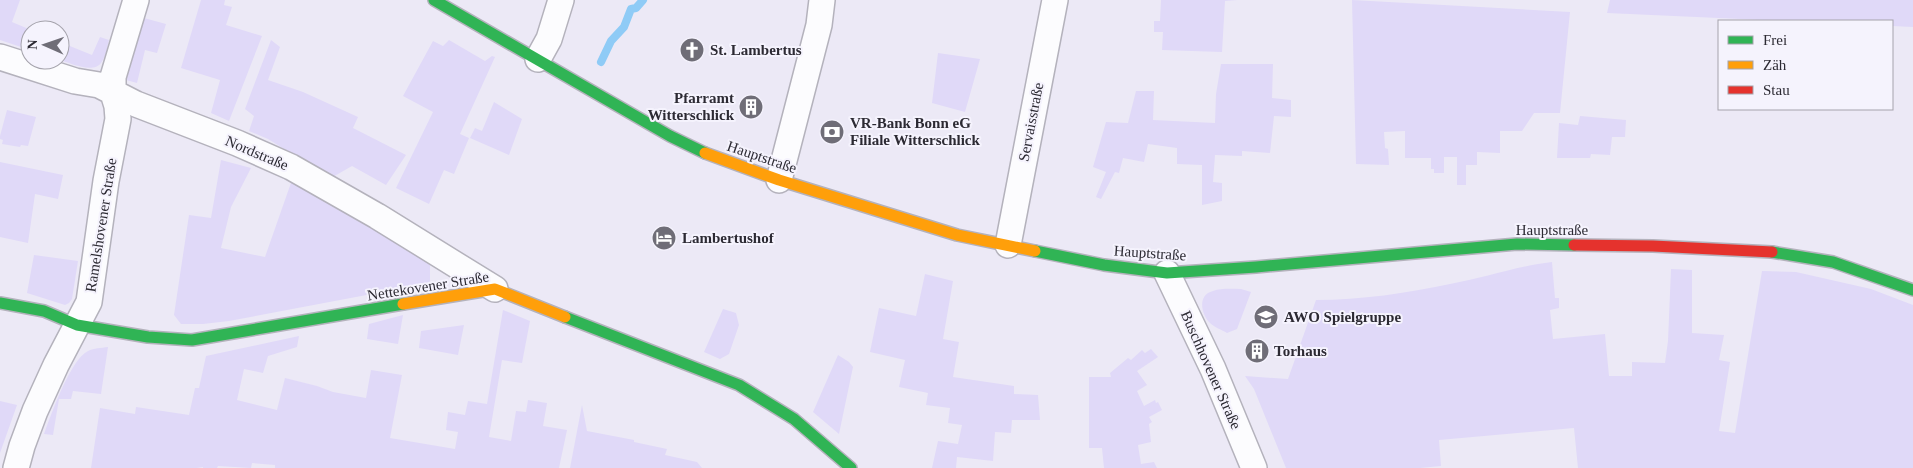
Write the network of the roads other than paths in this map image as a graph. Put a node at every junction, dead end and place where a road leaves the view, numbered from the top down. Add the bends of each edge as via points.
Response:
1 (136, 0) edge
2 (434, 0) edge
3 (561, 0) edge
4 (822, 0) edge
5 (1055, 0) edge
6 (0, 57) edge
7 (538, 59) junction
8 (114, 93) junction
9 (779, 180) junction
10 (1008, 244) junction
11 (1167, 273) junction
12 (495, 289) junction
13 (1913, 290) edge
14 (0, 303) edge
15 (77, 325) junction
16 (16, 468) edge
17 (851, 468) edge
18 (1254, 468) edge

1 - 8 street, Ramelshovener Straße via 113,77
2 - 7 main road, Hauptstraße
3 - 7 street via 549,39
4 - 9 street via 819,25
5 - 10 street, Servaisstraße
6 - 8 street, Nordstraße via 75,81 99,85
7 - 9 main road, Hauptstraße via 670,136 716,158
8 - 12 street, Nordstraße via 291,167
8 - 15 street, Ramelshovener Straße via 118,119 92,285 89,302
9 - 10 main road, Hauptstraße via 957,235
10 - 11 main road, Hauptstraße via 1118,268
11 - 13 main road, Hauptstraße via 1517,244 1653,246 1786,254 1833,262
11 - 18 street, Buschhovener Straße via 1213,369
12 - 15 main road, Nettekovener Straße via 205,339 148,337
12 - 17 main road, Nettekovener Straße via 738,385 794,419
14 - 15 main road, Nettekovener Straße via 44,311
15 - 16 street, Ramelshovener Straße via 35,411

